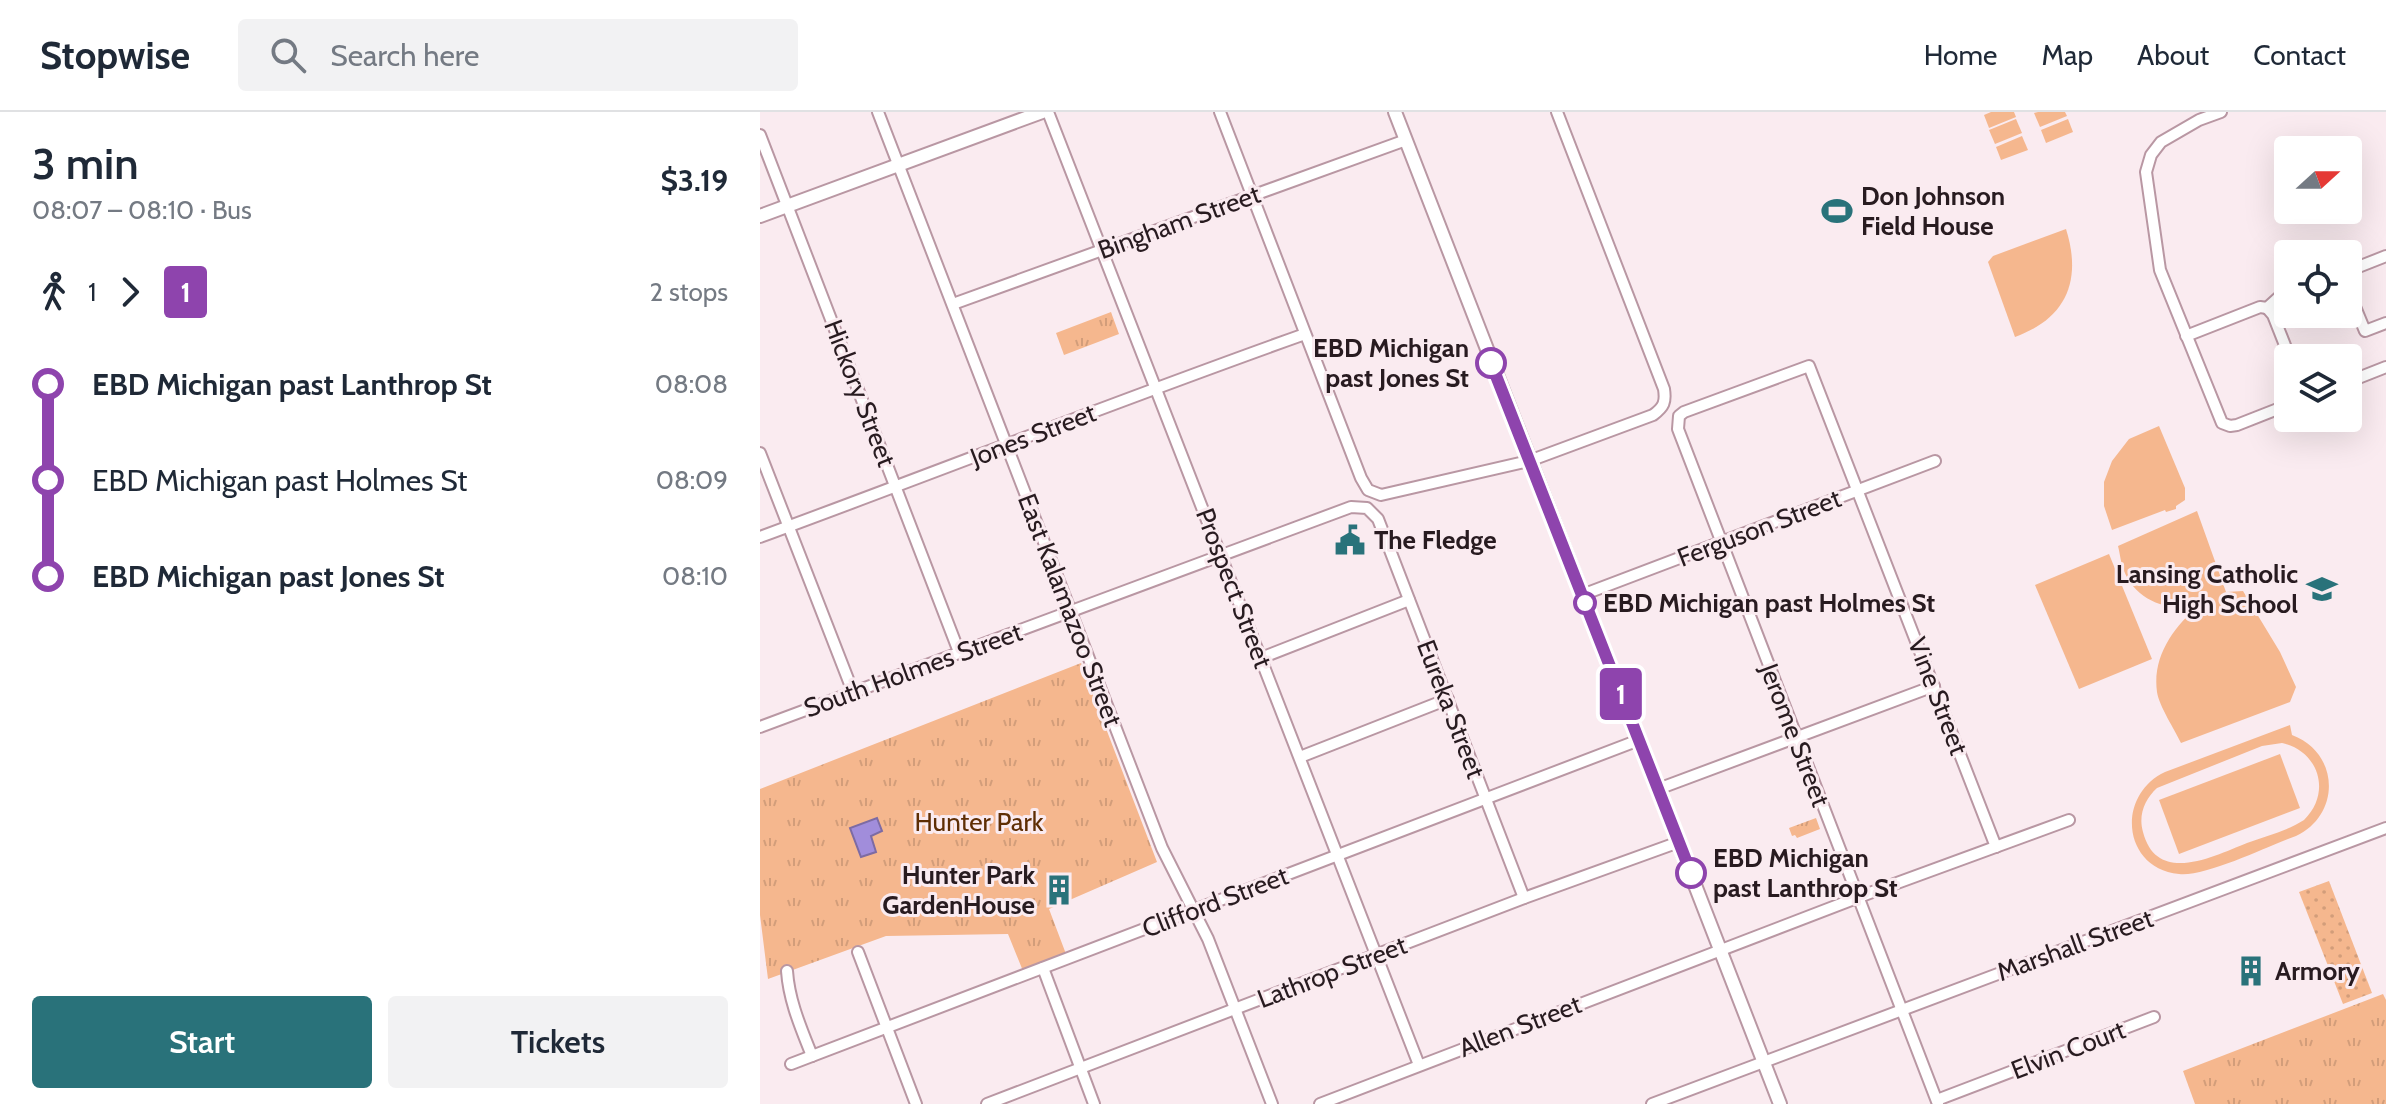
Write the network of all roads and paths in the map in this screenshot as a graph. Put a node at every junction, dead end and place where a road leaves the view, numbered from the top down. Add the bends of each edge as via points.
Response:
1 (878, 112) edge
2 (1045, 112) edge
3 (1220, 112) edge
4 (1395, 112) edge
5 (1557, 112) edge
6 (2221, 112) edge
7 (760, 135) edge
8 (1406, 140) junction
9 (898, 165) junction
10 (1252, 195) junction
11 (788, 206) junction
12 (760, 216) edge
13 (1102, 250) junction
14 (2386, 256) edge
15 (2362, 265) edge
16 (2274, 302) edge
17 (953, 304) junction
18 (2267, 308) junction
19 (2386, 323) edge
20 (2362, 324) edge
21 (1305, 334) junction
22 (2186, 336) junction
23 (2284, 344) edge
24 (2386, 367) edge
25 (2362, 376) edge
26 (1155, 388) junction
27 (2274, 410) edge
28 (1684, 412) joint
29 (1006, 444) junction
30 (760, 453) edge
31 (1529, 461) junction
32 (1935, 461) dead end
33 (896, 486) junction
34 (1858, 490) junction
35 (1378, 519) joint
36 (789, 526) junction
37 (760, 537) edge
38 (1721, 542) junction
39 (1222, 555) junction
40 (1582, 595) junction
41 (1409, 600) junction
42 (1071, 612) junction
43 (959, 652) junction
44 (1261, 658) junction
45 (1934, 686) junction
46 (853, 692) junction
47 (1448, 699) junction
48 (760, 727) edge
49 (1796, 738) junction
50 (1639, 740) junction
51 (1300, 757) junction
52 (1658, 789) junction
53 (1486, 798) junction
54 (2069, 820) dead end
55 (2386, 828) edge
56 (1679, 842) junction
57 (1996, 847) junction
58 (1338, 855) junction
59 (1858, 897) junction
60 (1524, 898) junction
61 (1194, 910) junction
62 (1721, 950) junction
63 (858, 952) dead end
64 (1377, 955) junction
65 (1043, 968) junction
66 (787, 971) dead end
67 (1236, 1009) junction
68 (1902, 1010) junction
69 (2154, 1017) dead end
70 (887, 1027) junction
71 (812, 1056) junction
72 (1764, 1062) junction
73 (791, 1064) dead end
74 (1419, 1065) junction
75 (1081, 1068) junction
76 (1938, 1102) edge
77 (916, 1104) edge
78 (987, 1104) edge
79 (1094, 1104) edge
80 (1272, 1104) edge
81 (1320, 1104) edge
82 (1652, 1104) edge
83 (1780, 1104) edge

1 - 9 street, East Kalamazoo Street
2 - 9 main road
2 - 13 street, Prospect Street
3 - 10 street
4 - 8 main road
5 - 31 street via 1666,399 1653,415
6 - 22 street via 2161,142 2146,172 2160,270
7 - 11 street, Hickory Street
8 - 10 street, Bingham Street
8 - 31 main road
9 - 11 main road
9 - 17 street, East Kalamazoo Street
10 - 13 street, Bingham Street
10 - 21 street
11 - 12 main road
11 - 33 street, Hickory Street
13 - 17 street, Bingham Street
13 - 26 street, Prospect Street
14 - 15 street
16 - 18 street
17 - 29 street, East Kalamazoo Street
18 - 22 street
18 - 23 street
19 - 20 street via 2365,331
21 - 26 street, Jones Street
21 - 31 street via 1361,478 1374,493 1395,493
22 - 27 street via 2225,425
24 - 25 street
26 - 29 street, Jones Street
26 - 39 street, Prospect Street
28 - 34 street, Vine Street via 1809,366
28 - 38 street, Jerome Street via 1678,429
29 - 33 street, Jones Street
29 - 42 street, East Kalamazoo Street
30 - 36 street
31 - 40 main road
32 - 34 street, Ferguson Street
33 - 36 street, Jones Street
33 - 43 street, Hickory Street
34 - 38 street, Ferguson Street
34 - 45 street, Vine Street
35 - 39 street, South Holmes Street via 1367,508 1351,507
35 - 41 street, Eureka Street
36 - 37 street, Jones Street
36 - 46 street
38 - 40 street, Ferguson Street
38 - 49 street, Jerome Street
39 - 42 street, South Holmes Street
39 - 44 street, Prospect Street
40 - 50 main road
41 - 44 street
41 - 47 street, Eureka Street
42 - 43 street, South Holmes Street
42 - 61 street, East Kalamazoo Street via 1162,848
43 - 46 street, South Holmes Street
44 - 51 street, Prospect Street
45 - 49 street
45 - 57 street, Vine Street
46 - 48 street, South Holmes Street
47 - 51 street
47 - 53 street, Eureka Street
49 - 52 street
49 - 59 street, Jerome Street
50 - 52 main road
50 - 53 street, Clifford Street
51 - 58 street, Prospect Street
52 - 56 main road
53 - 58 street, Clifford Street
53 - 60 street, Eureka Street
54 - 57 street, Allen Street
55 - 68 street, Marshall Street
56 - 60 street, Lathrop Street
56 - 62 main road
57 - 59 street, Allen Street
58 - 61 street, Clifford Street
58 - 64 street, Prospect Street
59 - 62 street, Allen Street
59 - 68 street, Jerome Street
60 - 64 street, Lathrop Street
61 - 65 street, Clifford Street
61 - 67 street, East Kalamazoo Street
62 - 72 main road
62 - 74 street, Allen Street
63 - 70 street
64 - 67 street, Lathrop Street
64 - 74 street, Prospect Street
65 - 70 street, Clifford Street
65 - 75 street
66 - 71 street via 788,989
67 - 75 street, Lathrop Street
67 - 80 street, East Kalamazoo Street
68 - 72 street, Marshall Street
68 - 76 street, Jerome Street
69 - 76 street, Elvin Court
70 - 71 street, Clifford Street
70 - 77 street
71 - 73 street, Clifford Street
72 - 82 street, Marshall Street
72 - 83 main road
74 - 81 street, Allen Street
75 - 78 street, Lathrop Street
75 - 79 street

